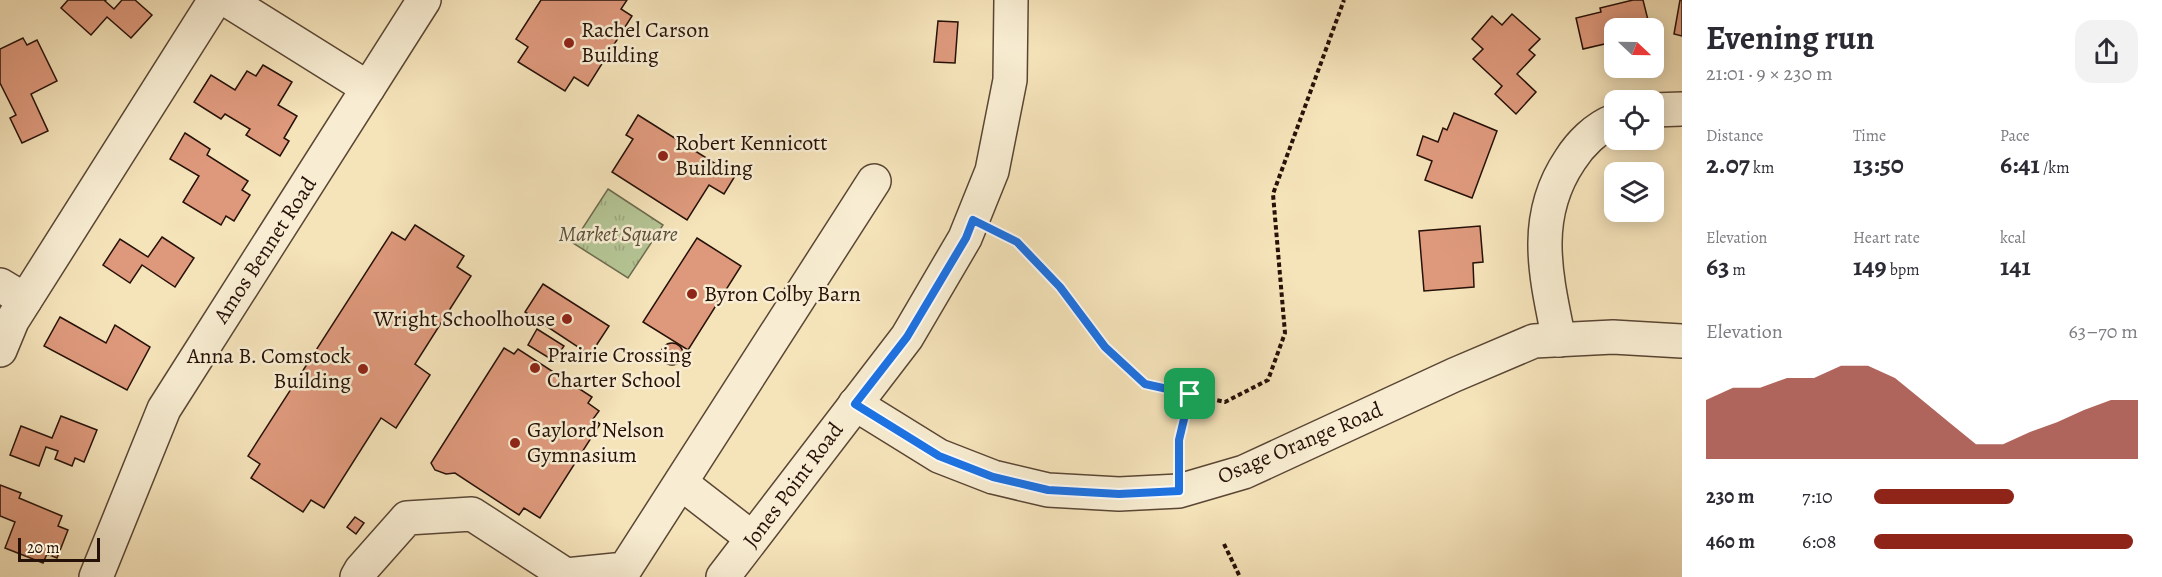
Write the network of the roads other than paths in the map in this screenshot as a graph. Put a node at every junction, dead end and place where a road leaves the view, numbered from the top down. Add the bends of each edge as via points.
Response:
1 (215, 0) edge
2 (227, 0) edge
3 (424, 0) edge
4 (1011, 0) edge
5 (368, 88) junction
6 (1682, 109) edge
7 (1664, 110) edge
8 (1604, 125) edge
9 (874, 181) dead end
10 (13, 292) edge
11 (1559, 340) junction
12 (1682, 341) edge
13 (0, 350) edge
14 (855, 404) junction
15 (681, 483) junction
16 (753, 538) junction
17 (96, 577) edge
18 (357, 577) edge
19 (723, 577) edge

1 - 10 street
2 - 5 street
3 - 5 street, Amos Bennet Road
4 - 14 street, Jones Point Road via 1010,80 992,171 966,238 907,337
5 - 17 street, Amos Bennet Road via 164,409
6 - 7 street
8 - 11 street via 1578,147 1557,178 1545,217 1546,275
9 - 15 street
10 - 13 street via 12,321
11 - 12 street, Osage Orange Road via 1612,337
11 - 14 street, Osage Orange Road via 1534,341 1244,472 1179,491 1060,491 993,477 939,456
14 - 16 street, Jones Point Road
15 - 16 street
15 - 18 street via 625,569 566,575 472,514 407,518
16 - 19 street, Jones Point Road

